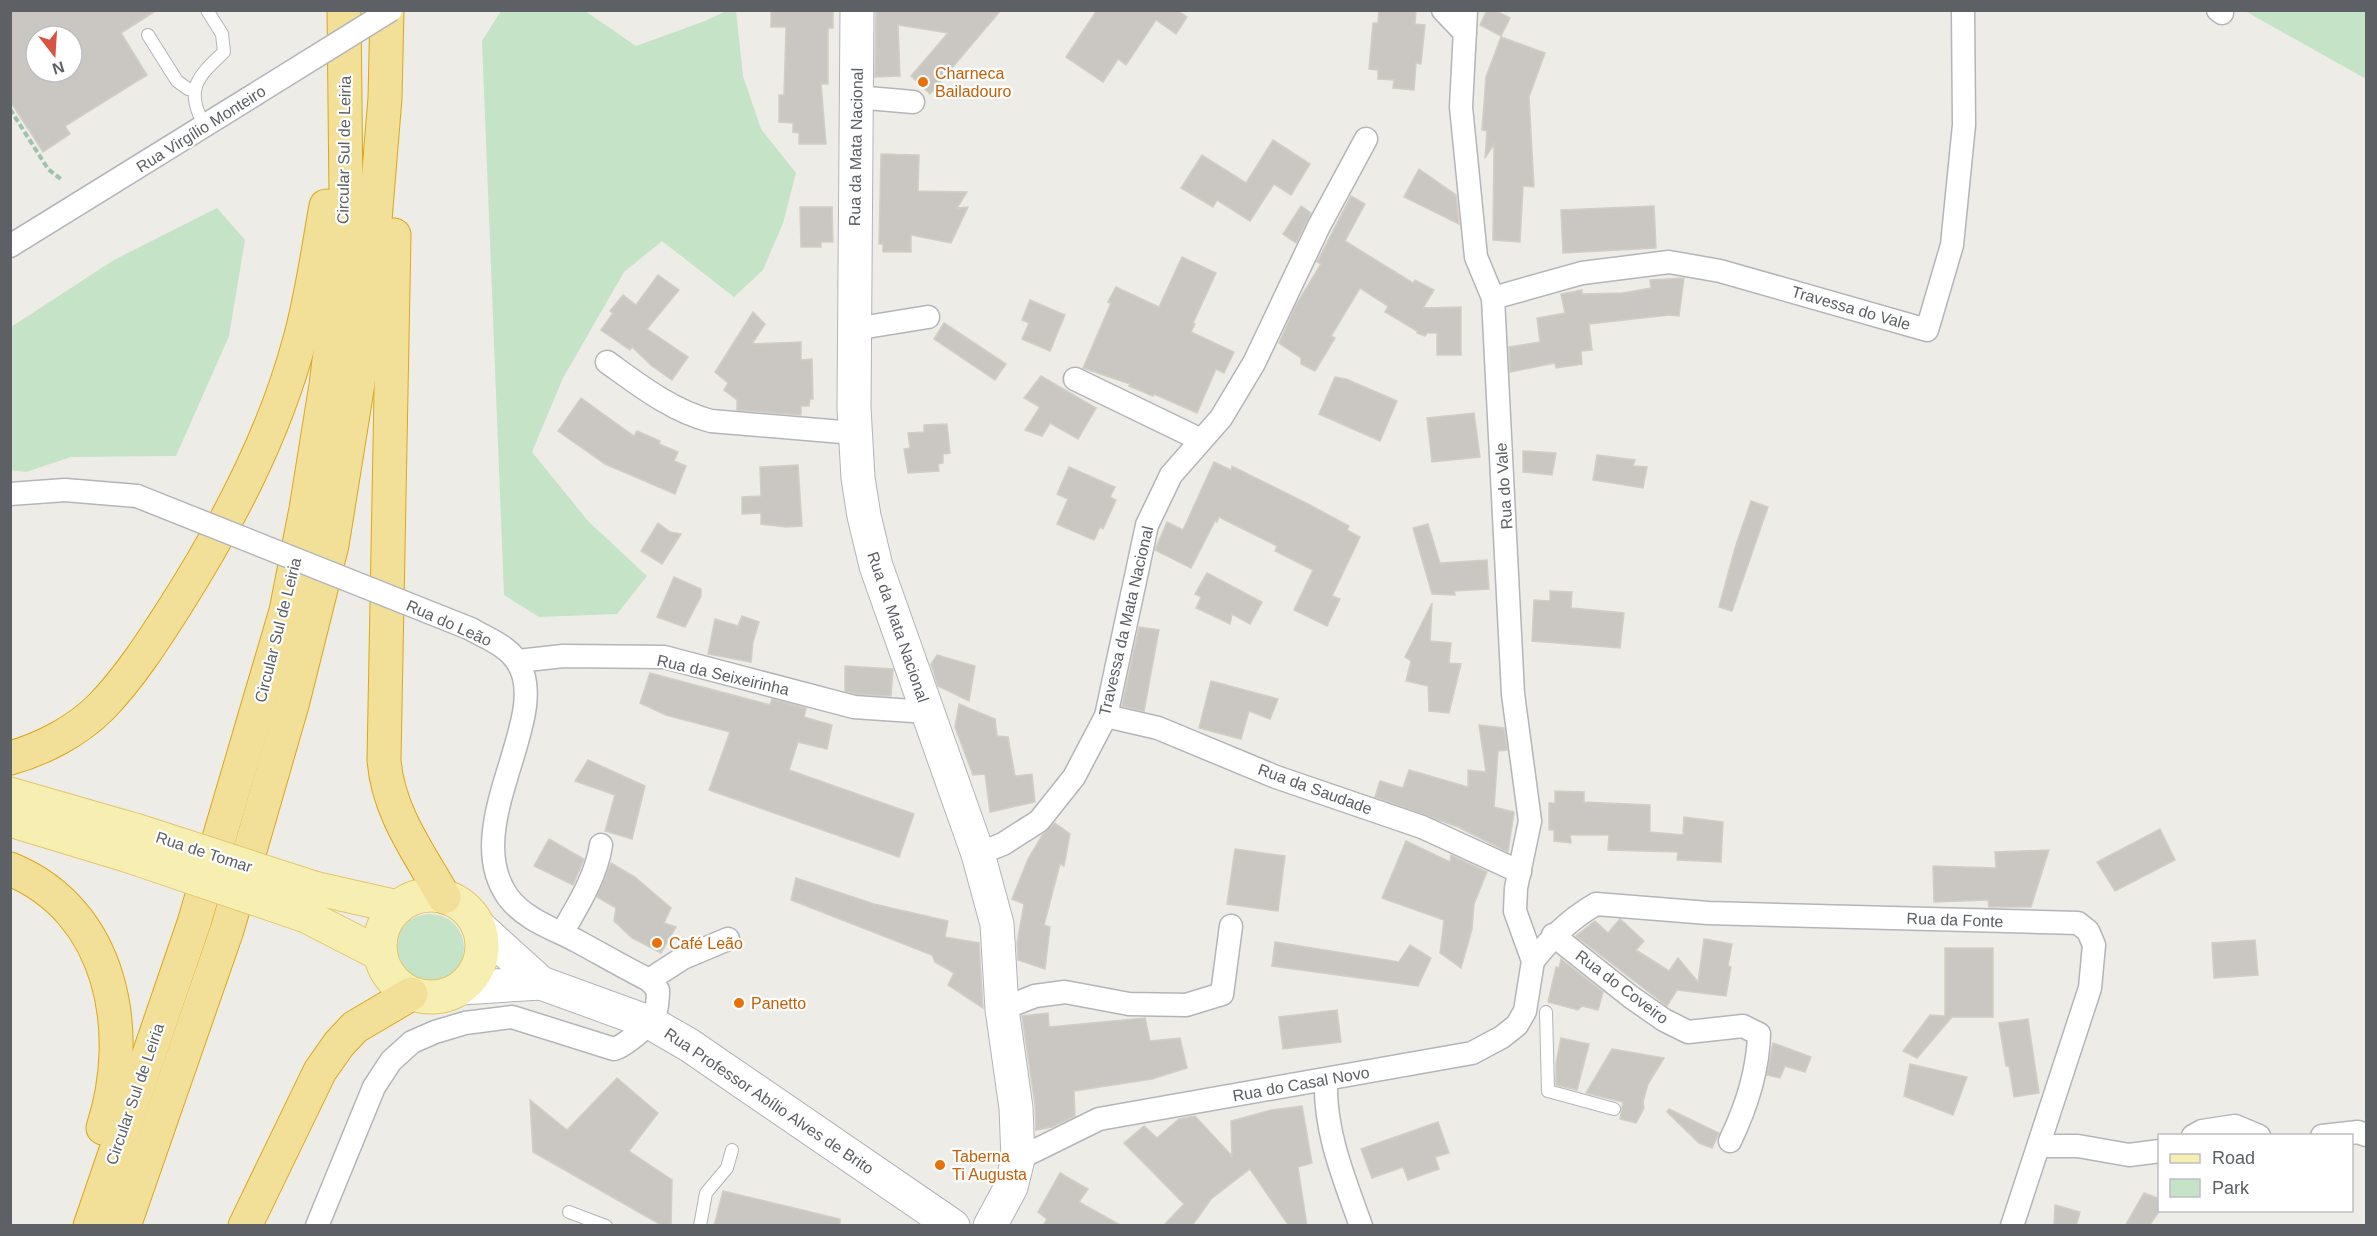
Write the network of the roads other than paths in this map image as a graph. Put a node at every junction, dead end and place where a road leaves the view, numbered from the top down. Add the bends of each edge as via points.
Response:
1 (207, 10) edge
2 (344, 10) edge
3 (389, 10) edge
4 (857, 10) edge
5 (1443, 10) edge
6 (1963, 10) edge
7 (1466, 22) edge
8 (148, 35) dead end
9 (188, 89) dead end
10 (346, 95) junction
11 (856, 97) junction
12 (385, 98) junction
13 (913, 102) dead end
14 (205, 126) junction
15 (1366, 139) dead end
16 (10, 246) edge
17 (1493, 298) junction
18 (928, 317) dead end
19 (854, 329) junction
20 (607, 362) dead end
21 (1075, 379) dead end
22 (854, 433) junction
23 (1202, 440) junction
24 (10, 494) edge
25 (518, 662) junction
26 (927, 712) junction
27 (1106, 716) junction
28 (10, 758) edge
29 (10, 794) edge
30 (10, 820) edge
31 (132, 843) junction
32 (601, 845) dead end
33 (978, 854) junction
34 (10, 869) edge
35 (1520, 872) junction
36 (444, 897) junction
37 (310, 902) junction
38 (398, 907) junction
39 (478, 926) junction
40 (1231, 926) dead end
41 (562, 933) junction
42 (1553, 935) junction
43 (728, 939) dead end
44 (380, 954) junction
45 (1533, 961) junction
46 (649, 980) junction
47 (542, 983) junction
48 (461, 988) junction
49 (411, 994) junction
50 (1002, 1009) junction
51 (1546, 1012) dead end
52 (651, 1023) junction
53 (1326, 1080) junction
54 (1614, 1109) dead end
55 (2197, 1134) edge
56 (2254, 1134) edge
57 (2340, 1134) edge
58 (2367, 1135) edge
59 (1730, 1141) dead end
60 (2039, 1146) junction
61 (732, 1150) dead end
62 (2158, 1150) edge
63 (1018, 1159) junction
64 (569, 1212) dead end
65 (89, 1226) edge
66 (124, 1226) edge
67 (245, 1226) edge
68 (317, 1226) edge
69 (606, 1226) edge
70 (700, 1226) edge
71 (953, 1226) edge
72 (990, 1226) edge
73 (1361, 1226) edge
74 (2012, 1226) edge

1 - 14 lane via 222,34 224,52 197,81 194,92
2 - 10 highway, Circular Sul de Leiria
3 - 12 highway, Circular Sul de Leiria
3 - 14 street, Rua Virgílio Monteiro, bridge
4 - 11 street, Rua da Mata Nacional
5 - 7 street
6 - 17 street, Travessa do Vale via 1964,125 1952,245 1927,330 1720,271 1669,262 1582,273
7 - 17 street, Rua do Vale via 1461,107 1476,257
8 - 9 lane via 177,81
10 - 28 highway via 301,339 260,451 202,563 126,678 83,723 49,743
10 - 65 highway, Circular Sul de Leiria via 346,196 336,304 306,509 286,611 194,923
11 - 13 street
11 - 19 street, Rua da Mata Nacional
12 - 36 highway via 396,130 384,760 386,780 404,829
12 - 66 highway, Circular Sul de Leiria via 361,360 332,544 292,705 227,930
14 - 16 street, Rua Virgílio Monteiro
15 - 23 street, Travessa da Mata Nacional via 1319,226 1254,363 1221,418
17 - 35 street, Rua do Vale via 1513,694 1530,820
18 - 19 street
19 - 22 street, Rua da Mata Nacional
20 - 22 street via 691,416
21 - 23 street
22 - 26 street, Rua da Mata Nacional via 869,541
23 - 27 street, Travessa da Mata Nacional via 1171,475 1147,525
24 - 25 street, Rua do Leão, bridge via 65,490 137,496 471,629 508,650
25 - 26 street, Rua da Seixeirinha via 563,656 664,657 854,707
25 - 41 street via 525,698 495,821 492,855 497,877 509,898 520,910
26 - 33 street, Rua da Mata Nacional
27 - 33 street, Travessa da Mata Nacional via 1074,777 1039,821 1003,844
27 - 35 street, Rua da Saudade via 1158,728 1276,777 1422,827
29 - 31 main road, Rua de Tomar
30 - 31 main road, Rua de Tomar
31 - 37 main road, Rua de Tomar, bridge
32 - 41 street via 587,887
33 - 50 street, Rua da Mata Nacional via 997,924
34 - 65 highway via 26,875 58,898 82,926 100,957 116,1015 116,1077 91,1166
35 - 45 street, Rua do Vale via 1515,911
36 - 38 main road via 427,895
36 - 39 main road via 470,913
37 - 38 main road, Rua de Tomar
37 - 44 main road, Rua de Tomar
38 - 44 main road via 383,928
39 - 47 street, Rua Professor Abílio Alves de Brito
39 - 48 main road via 482,953 478,967
40 - 50 street via 1222,994 1186,1005 1129,1004 1065,992 1035,996
41 - 46 street
42 - 45 street, Rua da Fonte
42 - 59 street, Rua do Coveiro via 1647,1009 1688,1032 1743,1026 1759,1034 1743,1114
42 - 60 street, Rua da Fonte via 1596,904 1708,913 2078,923 2088,931 2094,945 2090,988
43 - 46 street via 683,958
44 - 49 main road via 387,974
45 - 53 street, Rua do Casal Novo via 1525,1011 1517,1025 1502,1037 1472,1053
46 - 52 street via 658,990
47 - 48 street, Rua Professor Abílio Alves de Brito
47 - 52 street, Rua Professor Abílio Alves de Brito
48 - 49 main road via 437,997
49 - 67 highway via 356,1027 339,1044 320,1071
50 - 63 street, Rua da Mata Nacional via 1016,1108
51 - 54 lane via 1548,1091
52 - 68 street via 627,1043 614,1048 513,1017 465,1023 411,1042 391,1061 374,1087
52 - 71 street, Rua Professor Abílio Alves de Brito via 751,1085
53 - 63 street, Rua do Casal Novo via 1099,1119
53 - 73 street via 1329,1130
55 - 56 street via 2235,1126
57 - 58 street
60 - 62 street via 2078,1146 2129,1155
60 - 74 street, Rua da Fonte
61 - 70 lane via 727,1168 706,1193
63 - 72 street, Rua da Mata Nacional via 1011,1187
64 - 69 lane

